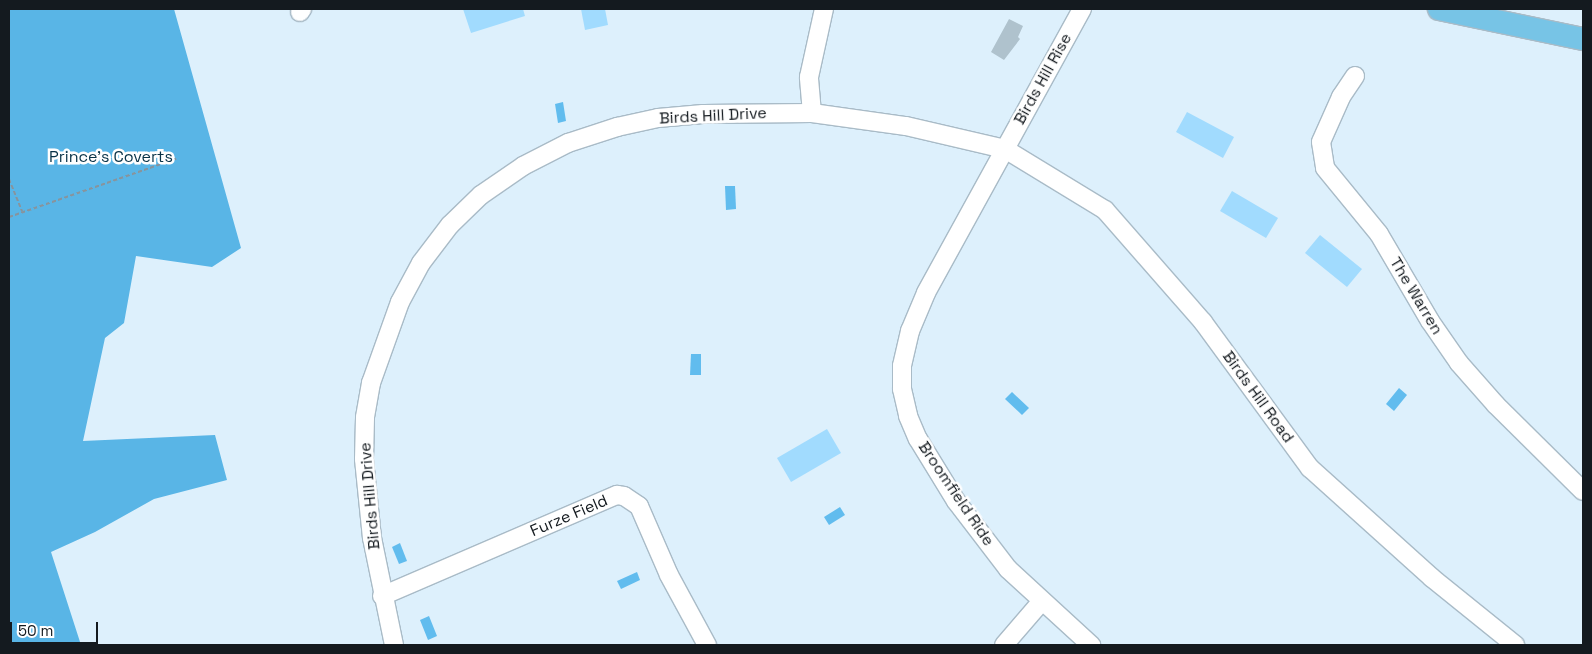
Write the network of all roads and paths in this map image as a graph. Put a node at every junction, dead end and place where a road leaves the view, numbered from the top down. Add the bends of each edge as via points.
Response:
1 (824, 9) edge
2 (1082, 9) edge
3 (1439, 9) edge
4 (1583, 39) edge
5 (1355, 76) dead end
6 (812, 113) junction
7 (1005, 149) junction
8 (176, 159) dead end
9 (9, 179) edge
10 (22, 212) junction
11 (9, 218) edge
12 (1583, 491) edge
13 (382, 596) junction
14 (1041, 602) junction
15 (394, 645) edge
16 (707, 645) edge
17 (1004, 645) edge
18 (1091, 645) edge
19 (1516, 645) edge

1 - 6 street via 809,77
2 - 7 street, Birds Hill Rise
3 - 4 main road
5 - 12 street, The Warren via 1341,97 1320,142 1325,168 1380,234 1430,321 1459,363 1496,405
6 - 7 street, Birds Hill Drive via 906,126
6 - 13 street, Birds Hill Drive via 703,114 658,118 617,127 568,143 523,166 481,194 450,225 421,263 400,302 371,383 365,417 364,459
7 - 14 street, Broomfield Ride via 930,285 913,323 902,366 902,389 918,439 956,501 1008,569
7 - 19 street, Birds Hill Road via 1105,210 1203,322 1310,468 1432,578
8 - 10 path
9 - 10 path
10 - 11 path
13 - 15 street, Birds Hill Drive
13 - 16 street, Furze Field via 616,495 624,496 639,506 669,575
14 - 17 street
14 - 18 street, Broomfield Ride

